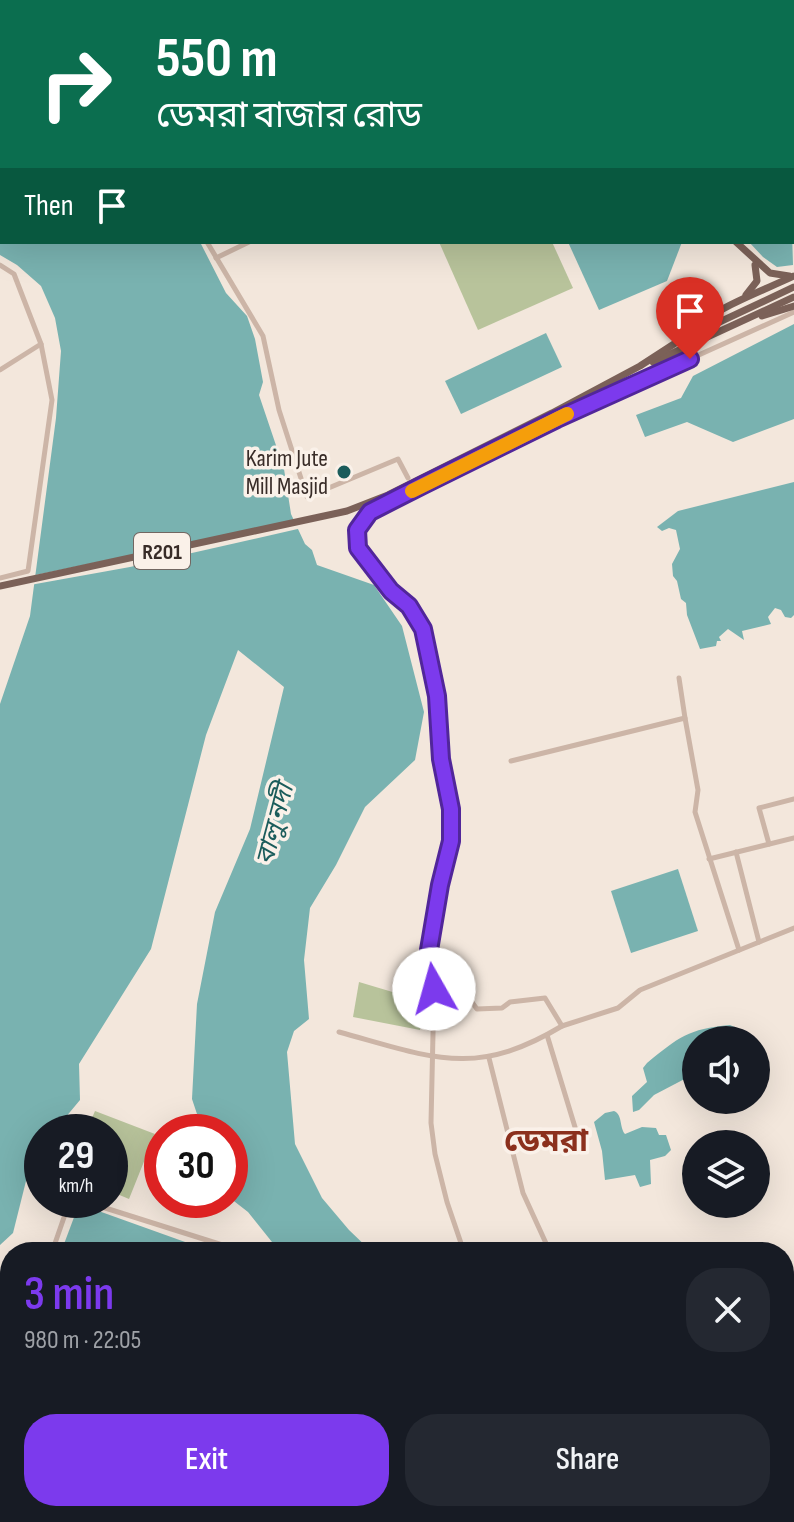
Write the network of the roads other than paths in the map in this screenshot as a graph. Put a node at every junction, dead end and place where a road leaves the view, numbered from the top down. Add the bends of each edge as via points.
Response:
1 (208, 244) edge
2 (245, 244) edge
3 (738, 244) edge
4 (216, 258) junction
5 (752, 259) junction
6 (0, 265) edge
7 (794, 276) edge
8 (794, 287) edge
9 (794, 297) edge
10 (735, 304) junction
11 (794, 306) edge
12 (794, 312) edge
13 (736, 324) junction
14 (677, 342) junction
15 (41, 344) junction
16 (640, 366) junction
17 (0, 370) edge
18 (408, 478) dead end
19 (0, 578) edge
20 (0, 586) edge
21 (679, 678) dead end
22 (685, 718) junction
23 (511, 761) dead end
24 (794, 799) edge
25 (794, 838) edge
26 (769, 844) junction
27 (736, 852) junction
28 (709, 859) junction
29 (793, 930) edge
30 (759, 942) junction
31 (739, 950) junction
32 (434, 989) junction
33 (562, 1026) junction
34 (339, 1032) dead end
35 (547, 1035) junction
36 (434, 1058) junction
37 (489, 1058) junction
38 (578, 1137) dead end
39 (128, 1215) edge
40 (64, 1218) edge
41 (55, 1242) edge
42 (213, 1242) edge
43 (461, 1242) edge
44 (545, 1242) edge

1 - 4 street
2 - 4 street
3 - 5 main road
4 - 18 street via 263,336 279,410 307,497 398,459
5 - 7 main road via 770,273
5 - 10 main road via 757,281
6 - 15 street via 14,274
7 - 10 main road
8 - 14 main road
9 - 13 main road
10 - 14 main road
11 - 13 main road
12 - 32 street via 423,485 370,512 357,530 358,548 423,629 437,696 451,841 429,950
13 - 16 main road
14 - 16 main road
15 - 17 street
15 - 19 street via 52,400 28,571
16 - 20 main road, R201 via 347,511
21 - 22 street
22 - 23 street
22 - 28 street via 698,790 695,812
24 - 26 street via 759,808
25 - 26 street
26 - 27 street
27 - 28 street
27 - 30 street
28 - 31 street
29 - 30 street
30 - 31 street
31 - 33 street via 640,990 618,1008
32 - 33 street via 468,997 477,1009 545,998
32 - 36 street
33 - 35 street
34 - 36 street
35 - 37 street
35 - 38 street
36 - 37 street
36 - 43 street via 435,1154
37 - 44 street via 523,1193
39 - 42 street
40 - 41 street

